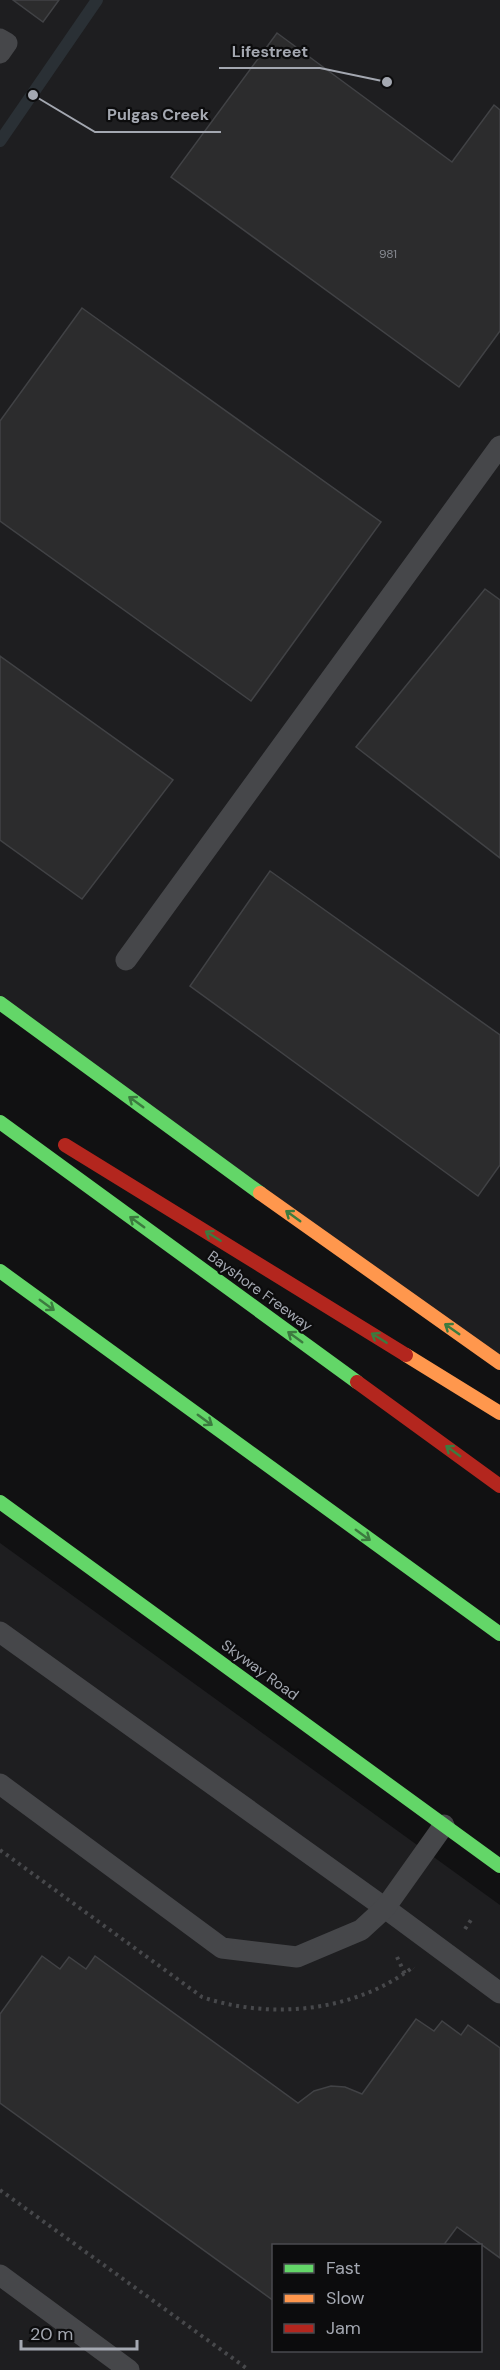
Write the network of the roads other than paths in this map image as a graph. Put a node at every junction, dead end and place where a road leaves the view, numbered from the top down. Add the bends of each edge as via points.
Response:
1 (0, 39) edge
2 (0, 53) edge
3 (500, 446) edge
4 (126, 960) dead end
5 (0, 1003) edge
6 (0, 1122) edge
7 (51, 1136) dead end
8 (0, 1271) edge
9 (500, 1363) edge
10 (500, 1413) edge
11 (500, 1485) edge
12 (0, 1502) edge
13 (0, 1632) edge
14 (500, 1634) edge
15 (0, 1784) edge
16 (444, 1825) junction
17 (500, 1866) edge
18 (385, 1908) junction
19 (500, 1993) edge
20 (0, 2275) edge
21 (129, 2370) edge

1 - 2 lane via 7,43
3 - 4 lane
9 -> 5 main road
11 -> 6 main road, Bayshore Freeway
10 -> 7 main road
8 -> 14 main road
12 - 16 main road, Skyway Road
13 - 18 lane
15 - 18 lane via 222,1948 297,1958 361,1930
16 - 17 main road, Skyway Road
16 - 18 lane
18 - 19 lane
20 - 21 lane

